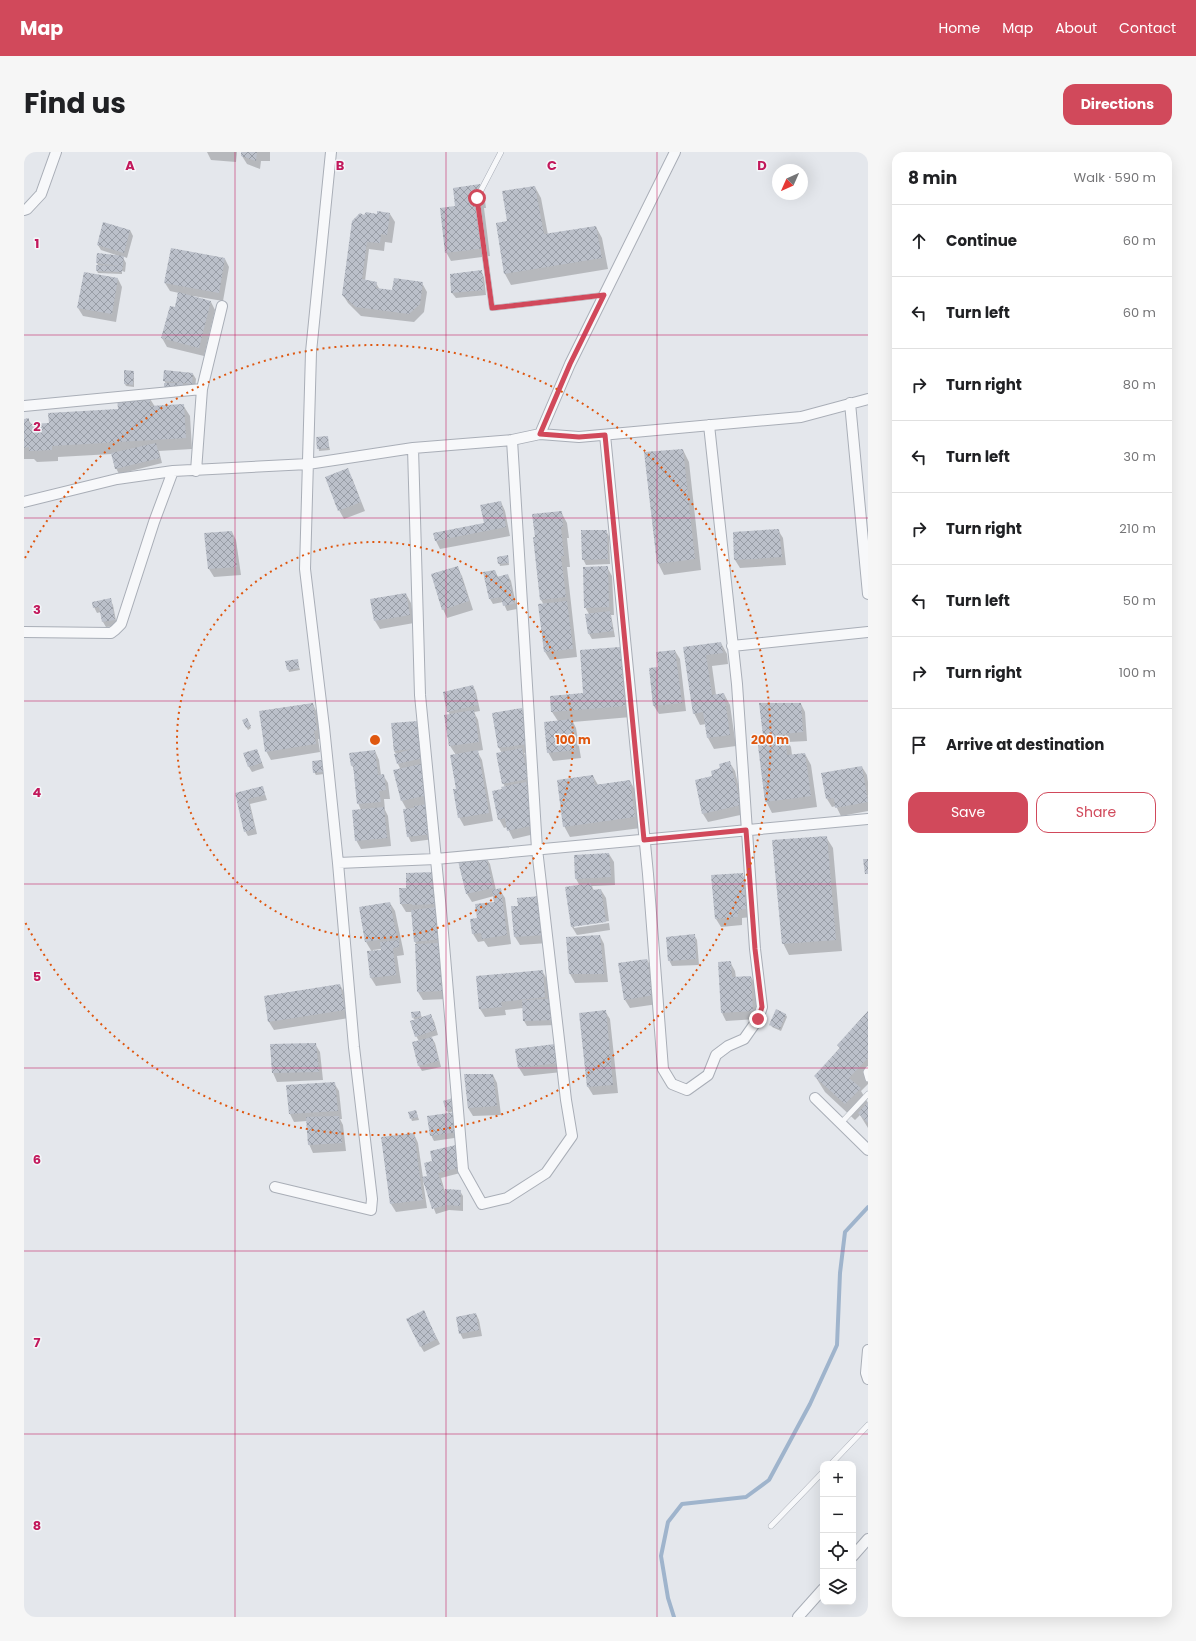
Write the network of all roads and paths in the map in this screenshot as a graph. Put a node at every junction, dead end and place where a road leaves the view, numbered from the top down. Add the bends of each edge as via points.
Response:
1 (56, 152) edge
2 (330, 152) edge
3 (501, 152) edge
4 (675, 152) edge
5 (24, 210) edge
6 (604, 295) junction
7 (222, 306) dead end
8 (202, 389) junction
9 (868, 399) edge
10 (850, 404) junction
11 (24, 406) edge
12 (709, 425) junction
13 (540, 434) junction
14 (605, 435) junction
15 (512, 440) junction
16 (413, 448) junction
17 (308, 464) junction
18 (173, 471) junction
19 (196, 471) junction
20 (24, 502) edge
21 (868, 594) edge
22 (24, 632) edge
23 (868, 632) edge
24 (732, 646) junction
25 (868, 819) edge
26 (746, 830) junction
27 (644, 840) junction
28 (537, 849) junction
29 (436, 859) junction
30 (338, 863) junction
31 (868, 1069) edge
32 (868, 1079) edge
33 (868, 1094) edge
34 (815, 1098) dead end
35 (841, 1123) junction
36 (868, 1150) edge
37 (275, 1187) dead end
38 (868, 1350) edge
39 (868, 1379) edge
40 (868, 1425) edge
41 (834, 1461) edge
42 (820, 1475) edge
43 (771, 1526) dead end
44 (868, 1539) edge
45 (856, 1553) edge
46 (820, 1592) edge
47 (798, 1617) edge

1 - 5 street via 41,194
2 - 17 street via 311,352
3 - 6 lane via 477,198 492,308
4 - 6 street
6 - 13 street via 570,364
7 - 8 street
8 - 11 street
8 - 19 street
9 - 10 street
10 - 12 street via 801,417
10 - 21 street
12 - 14 street
12 - 24 street
13 - 14 street via 579,437
13 - 15 street
14 - 27 street
15 - 16 street
15 - 28 street
16 - 17 street
16 - 29 street via 420,695
17 - 19 street
17 - 30 street via 304,568
18 - 19 street
18 - 20 street via 117,479
18 - 22 street via 121,624 110,633
23 - 24 street
24 - 26 street via 737,684
25 - 26 street
26 - 27 street
26 - 27 street via 762,1007 758,1019 744,1039 716,1054 708,1075 687,1090 672,1084 663,1069
27 - 28 street
28 - 29 street
28 - 29 street via 572,1136 546,1173 507,1198 482,1204 463,1170
29 - 30 street
30 - 37 street via 354,1047 372,1199 371,1210
31 - 32 lane
33 - 35 lane
34 - 35 street
35 - 36 street
38 - 39 street
40 - 41 lane
42 - 43 lane
44 - 45 street
46 - 47 street

